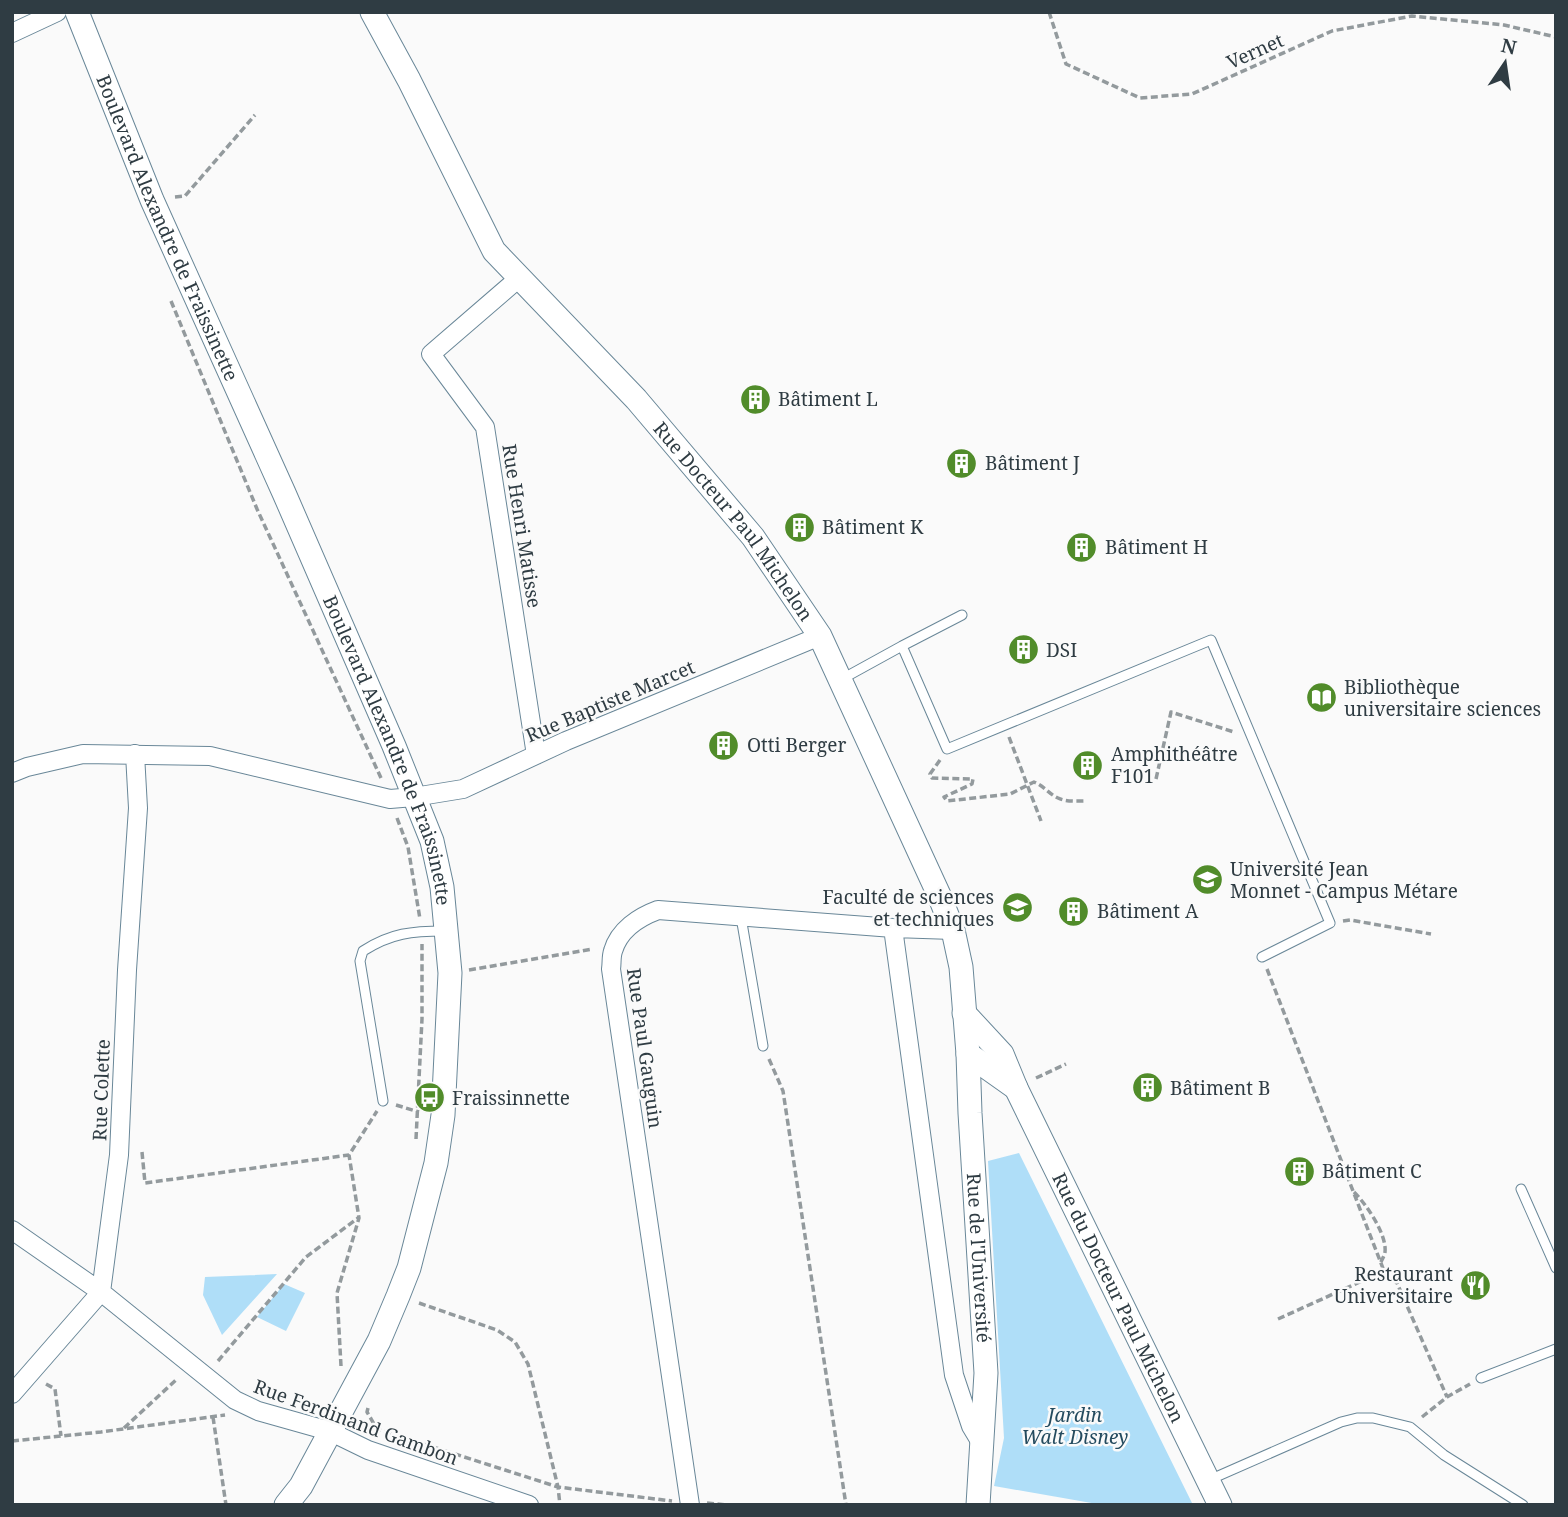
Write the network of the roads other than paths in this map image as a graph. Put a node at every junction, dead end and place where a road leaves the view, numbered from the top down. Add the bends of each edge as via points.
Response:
1 (57, 12) edge
2 (77, 12) edge
3 (372, 12) edge
4 (12, 33) edge
5 (519, 278) junction
6 (962, 615) dead end
7 (820, 636) junction
8 (902, 646) junction
9 (841, 680) junction
10 (135, 754) junction
11 (536, 755) junction
12 (12, 773) edge
13 (414, 797) junction
14 (741, 917) junction
15 (893, 929) junction
16 (953, 930) junction
17 (446, 931) junction
18 (1262, 957) road end
19 (964, 1013) junction
20 (763, 1046) road end
21 (968, 1054) junction
22 (1024, 1084) junction
23 (383, 1101) road end
24 (1521, 1189) dead end
25 (12, 1230) edge
26 (1556, 1268) edge
27 (101, 1292) junction
28 (1556, 1349) edge
29 (1481, 1378) road end
30 (12, 1394) edge
31 (330, 1431) junction
32 (983, 1446) junction
33 (1208, 1480) junction
34 (690, 1503) edge
35 (286, 1505) edge
36 (529, 1505) edge
37 (978, 1505) edge
38 (1220, 1505) edge
39 (1523, 1505) edge

1 - 4 street
2 - 13 street, Boulevard Alexandre de Fraissinette via 152,200
3 - 5 street, Rue Docteur Paul Michelon via 494,251
5 - 7 street, Rue Docteur Paul Michelon via 636,400 752,537
5 - 11 street, Rue Henri Matisse via 431,354 485,427
6 - 8 lane
7 - 9 street, Rue Docteur Paul Michelon
7 - 11 street, Rue Baptiste Marcet
8 - 9 lane
8 - 18 lane via 947,750 1211,640 1330,923
9 - 16 street, Rue Docteur Paul Michelon
10 - 12 street, Rue Baptiste Marcet via 83,754
10 - 13 street, Rue Baptiste Marcet via 210,755 390,799
10 - 27 street, Rue Colette via 138,808 119,1155
11 - 13 street, Rue Baptiste Marcet via 463,789
13 - 17 street, Boulevard Alexandre de Fraissinette via 432,841
14 - 15 street, Rue Paul Gauguin
14 - 20 lane
14 - 34 street, Rue Paul Gauguin via 658,911 633,923 612,952
15 - 16 street, Rue Paul Gauguin
15 - 32 street via 954,1375 971,1426
16 - 19 street, Rue Docteur Paul Michelon
17 - 23 lane via 404,933 363,951 360,961
17 - 31 street, Boulevard Alexandre de Fraissinette via 450,973 436,1163 409,1268 379,1341 348,1375
19 - 21 street, Rue de l'Université
19 - 22 street, Rue du Docteur Paul Michelon
21 - 22 street, Rue du Docteur Paul Michelon
21 - 32 street, Rue de l'Université via 986,1373
22 - 33 street, Rue du Docteur Paul Michelon
24 - 26 lane
25 - 27 street, Rue Ferdinand Gambon
27 - 30 street
27 - 31 street, Rue Ferdinand Gambon via 235,1401
28 - 29 lane
31 - 35 street, Boulevard Alexandre de Fraissinette
31 - 36 street, Rue Ferdinand Gambon via 368,1450
32 - 37 street, Rue de l'Université
33 - 38 street, Rue du Docteur Paul Michelon
33 - 39 lane via 1341,1422 1373,1418 1410,1427 1444,1455

